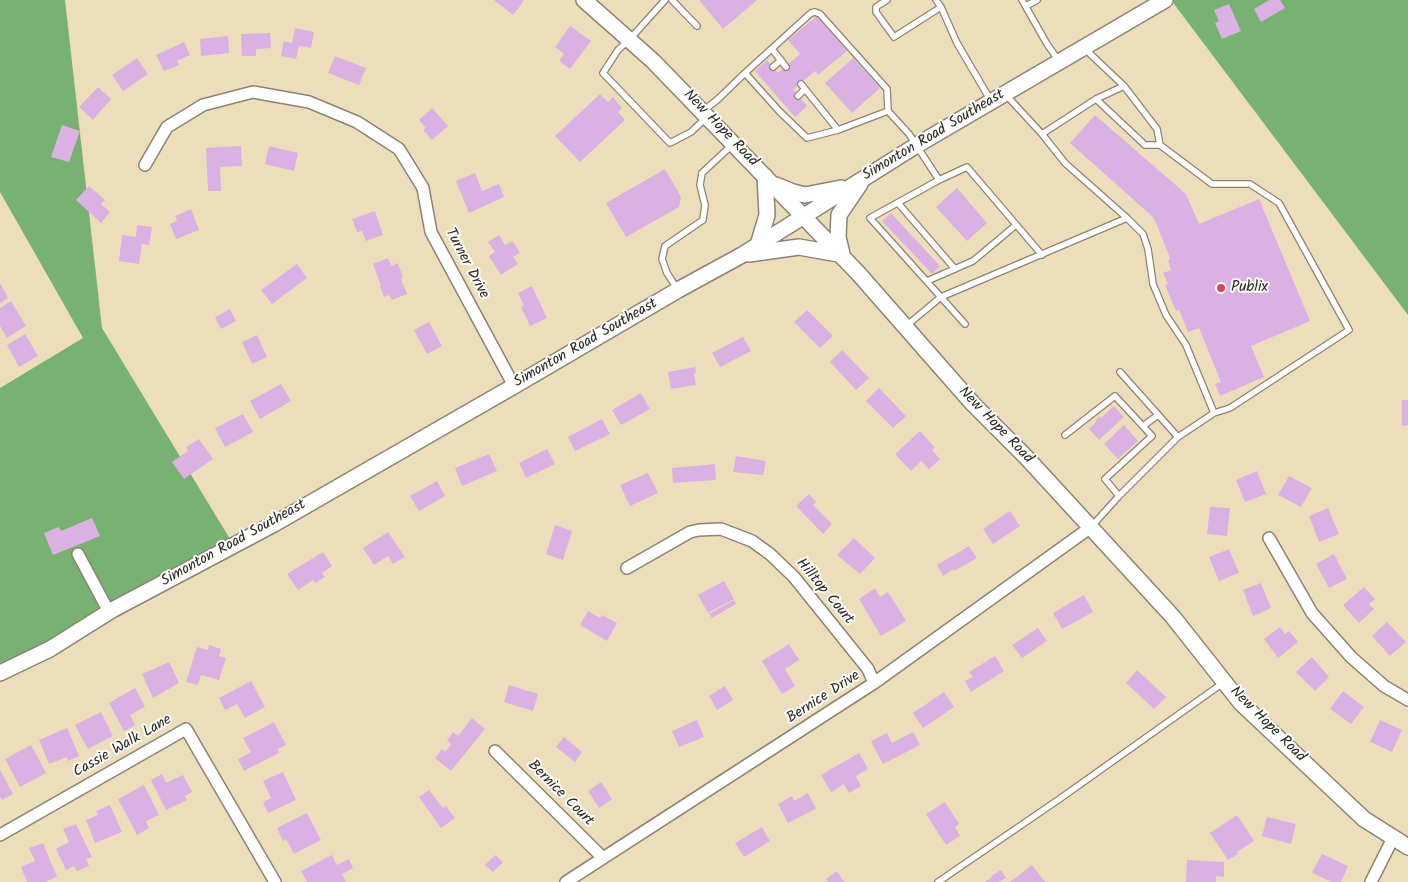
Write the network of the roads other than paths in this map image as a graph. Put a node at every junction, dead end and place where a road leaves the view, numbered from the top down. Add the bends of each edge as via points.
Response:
1 (584, 0) edge
2 (664, 0) edge
3 (672, 0) edge
4 (887, 0) edge
5 (936, 0) edge
6 (1022, 0) edge
7 (1037, 0) edge
8 (1165, 0) edge
9 (1026, 6) junction
10 (941, 7) junction
11 (696, 26) dead end
12 (630, 39) junction
13 (1083, 47) junction
14 (772, 49) junction
15 (781, 60) junction
16 (1059, 61) junction
17 (773, 67) dead end
18 (786, 67) dead end
19 (745, 74) junction
20 (761, 78) dead end
21 (754, 84) junction
22 (801, 84) dead end
23 (1124, 86) junction
24 (805, 89) junction
25 (772, 91) dead end
26 (1005, 93) junction
27 (798, 96) dead end
28 (766, 97) junction
29 (1096, 99) junction
30 (991, 100) junction
31 (785, 106) dead end
32 (779, 111) junction
33 (888, 111) junction
34 (705, 114) junction
35 (838, 130) junction
36 (1042, 134) junction
37 (734, 144) junction
38 (916, 145) junction
39 (1160, 145) junction
40 (145, 165) dead end
41 (767, 179) junction
42 (939, 180) junction
43 (858, 182) junction
44 (898, 203) junction
45 (803, 217) junction
46 (1127, 218) junction
47 (1016, 225) junction
48 (758, 245) junction
49 (742, 255) junction
50 (1042, 255) junction
51 (841, 257) junction
52 (955, 268) junction
53 (927, 281) junction
54 (678, 290) junction
55 (941, 297) junction
56 (965, 324) dead end
57 (905, 327) junction
58 (1120, 372) dead end
59 (514, 386) junction
60 (1214, 413) junction
61 (1158, 415) junction
62 (1143, 426) junction
63 (1065, 435) dead end
64 (1178, 437) junction
65 (1119, 496) junction
66 (1091, 527) junction
67 (1269, 538) dead end
68 (78, 554) dead end
69 (627, 568) dead end
70 (109, 612) junction
71 (0, 673) edge
72 (1224, 682) junction
73 (874, 683) junction
74 (1408, 700) edge
75 (495, 751) dead end
76 (0, 835) edge
77 (1393, 838) junction
78 (1408, 847) edge
79 (603, 858) junction
80 (275, 882) edge
81 (566, 882) edge
82 (938, 882) edge
83 (1371, 882) edge

1 - 12 street, New Hope Road
2 - 12 lane
3 - 11 lane
4 - 10 lane via 876,7 876,12 894,36
5 - 10 lane
6 - 9 lane
7 - 9 lane
8 - 13 street, Simonton Road Southeast
9 - 16 lane
10 - 30 lane via 956,43
12 - 34 street, New Hope Road
12 - 34 lane via 618,50 603,74 664,137 670,143 691,132
13 - 16 street, Simonton Road Southeast
13 - 23 lane
14 - 15 lane
14 - 19 lane
14 - 33 lane via 810,13 820,14 887,89
15 - 17 lane
15 - 18 lane
16 - 26 street, Simonton Road Southeast
19 - 21 lane
19 - 34 lane
20 - 21 lane
21 - 28 lane
22 - 24 lane
23 - 29 lane
23 - 39 lane via 1157,129
24 - 27 lane
24 - 35 lane
25 - 28 lane
26 - 30 street, Simonton Road Southeast
26 - 36 lane
28 - 32 lane
29 - 36 lane
29 - 39 lane via 1145,145
30 - 38 street, Simonton Road Southeast
31 - 32 lane
32 - 35 lane via 807,138
33 - 35 lane
33 - 38 lane
34 - 37 street, New Hope Road
36 - 46 lane via 1065,164
37 - 41 street, New Hope Road
37 - 54 lane via 702,172 703,220 665,246 662,259
38 - 42 lane
38 - 43 street, Simonton Road Southeast
39 - 60 lane via 1212,184 1250,184 1279,203 1349,330 1230,408
40 - 59 street, Turner Drive via 167,127 204,105 253,92 309,102 357,122 399,149 423,188 431,232
41 - 43 street via 805,195
41 - 45 street, New Hope Road
41 - 48 street via 767,215
42 - 44 lane
42 - 47 lane via 967,167
43 - 45 street, Simonton Road Southeast
43 - 51 street via 839,215
44 - 52 lane
44 - 53 lane via 870,218
45 - 48 street, Simonton Road Southeast
45 - 51 street, New Hope Road
46 - 50 lane
46 - 60 lane via 1143,234 1153,284 1166,316 1186,345
47 - 50 lane
47 - 52 lane via 973,261
48 - 49 street, Simonton Road Southeast
49 - 51 street via 799,247
49 - 54 street, Simonton Road Southeast
50 - 55 lane
51 - 57 street, New Hope Road
52 - 53 lane
53 - 55 lane
54 - 59 street, Simonton Road Southeast
55 - 56 lane
55 - 57 lane
57 - 66 street, New Hope Road via 973,404
58 - 61 lane
59 - 70 street, Simonton Road Southeast via 274,524
60 - 64 lane
61 - 62 lane
61 - 64 lane
62 - 63 lane via 1115,396
62 - 65 lane via 1152,436 1105,479
64 - 65 lane
65 - 66 lane
66 - 72 street, New Hope Road via 1173,617
66 - 73 street, Bernice Drive
67 - 74 street via 1312,613 1351,657 1384,686
68 - 70 street
69 - 73 street, Hilltop Court via 699,530 721,529 752,541 794,577 868,670
70 - 71 street, Simonton Road Southeast via 50,649
72 - 77 street, New Hope Road via 1241,703 1364,819
72 - 82 lane
73 - 79 street, Bernice Drive
75 - 79 street, Bernice Court
76 - 80 street, Cassie Walk Lane via 186,729
77 - 78 street, New Hope Road
77 - 83 street
79 - 81 street, Bernice Drive

